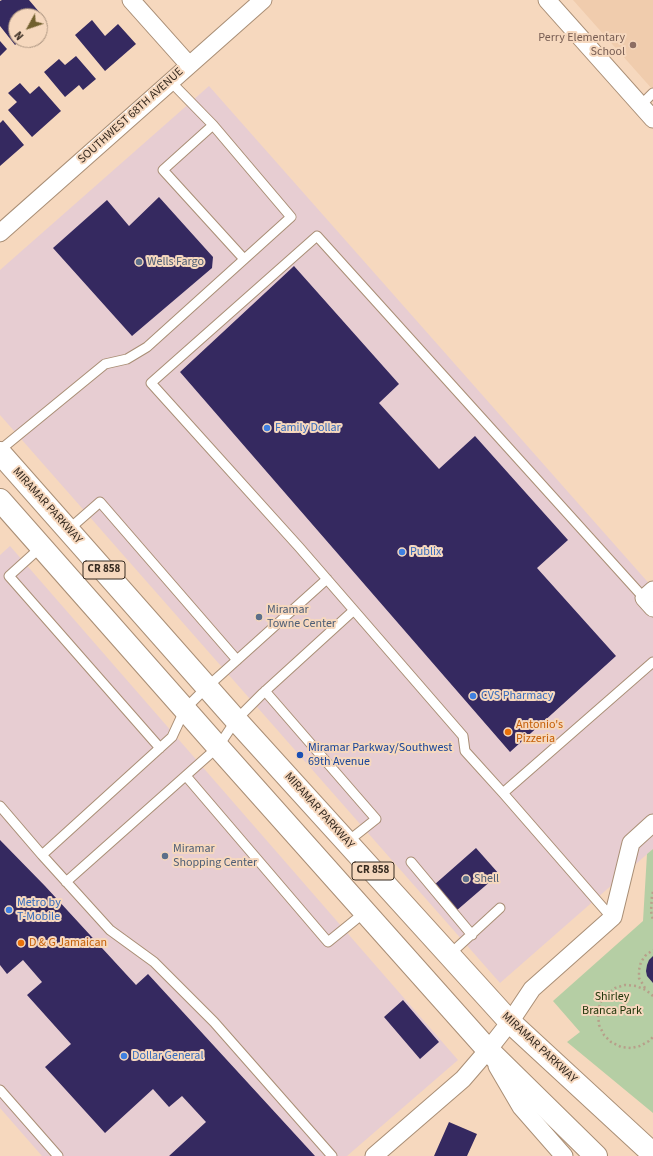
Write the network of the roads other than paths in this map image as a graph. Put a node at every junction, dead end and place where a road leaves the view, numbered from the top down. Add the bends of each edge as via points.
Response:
1 (131, 0) edge
2 (263, 0) edge
3 (547, 0) edge
4 (189, 65) junction
5 (171, 82) junction
6 (653, 93) edge
7 (640, 105) junction
8 (653, 119) edge
9 (213, 126) junction
10 (0, 233) edge
11 (244, 259) junction
12 (0, 450) edge
13 (0, 453) edge
14 (3, 510) edge
15 (68, 530) junction
16 (41, 547) junction
17 (327, 580) junction
18 (650, 599) edge
19 (353, 611) junction
20 (237, 660) junction
21 (653, 662) edge
22 (207, 687) junction
23 (265, 691) junction
24 (185, 709) junction
25 (236, 720) junction
26 (218, 747) junction
27 (160, 748) junction
28 (186, 776) junction
29 (504, 793) junction
30 (0, 806) edge
31 (653, 823) edge
32 (347, 842) junction
33 (42, 855) junction
34 (411, 862) dead end
35 (66, 882) junction
36 (500, 908) dead end
37 (365, 912) junction
38 (612, 918) junction
39 (472, 935) junction
40 (450, 955) junction
41 (510, 1022) junction
42 (488, 1050) junction
43 (0, 1090) edge
44 (653, 1154) edge
45 (58, 1156) edge
46 (332, 1156) edge
47 (374, 1156) edge
48 (564, 1156) edge
49 (596, 1156) edge

1 - 4 street
2 - 4 street, SOUTHWEST 68TH AVENUE
3 - 7 street
4 - 5 street, SOUTHWEST 68TH AVENUE
5 - 9 lane
5 - 10 street, SOUTHWEST 68TH AVENUE
6 - 7 lane
7 - 8 street
9 - 11 lane via 291,217
9 - 11 lane via 163,170
11 - 12 lane via 147,347 127,359 105,364
13 - 15 main road, MIRAMAR PARKWAY / CR 858
14 - 16 main road, CR 858
15 - 20 lane via 100,502
15 - 22 main road, MIRAMAR PARKWAY / CR 858
16 - 24 main road, CR 858
16 - 27 lane via 9,576
17 - 18 lane via 151,383 317,236
17 - 19 lane
17 - 20 lane
19 - 23 lane
19 - 29 lane via 463,736 465,751
20 - 22 lane
21 - 29 lane
22 - 24 lane
22 - 25 main road, MIRAMAR PARKWAY / CR 858
23 - 25 lane
23 - 32 lane via 376,819
24 - 26 main road, CR 858
24 - 27 lane via 172,737
25 - 26 lane
25 - 32 main road, MIRAMAR PARKWAY / CR 858
26 - 28 lane
26 - 37 main road, CR 858
27 - 33 lane
28 - 35 lane
28 - 37 lane via 328,942
29 - 38 lane
30 - 33 lane
31 - 38 street via 631,843
32 - 40 main road, MIRAMAR PARKWAY / CR 858
33 - 35 lane
34 - 39 lane
35 - 46 lane via 110,930 154,962 214,1022
36 - 39 lane
37 - 42 main road, CR 858
38 - 41 street via 532,989
39 - 40 lane
40 - 41 main road, MIRAMAR PARKWAY / CR 858
41 - 42 street
41 - 44 main road, MIRAMAR PARKWAY / CR 858
42 - 47 street via 463,1079
42 - 48 street via 521,1107
42 - 49 main road, CR 858
43 - 45 lane

